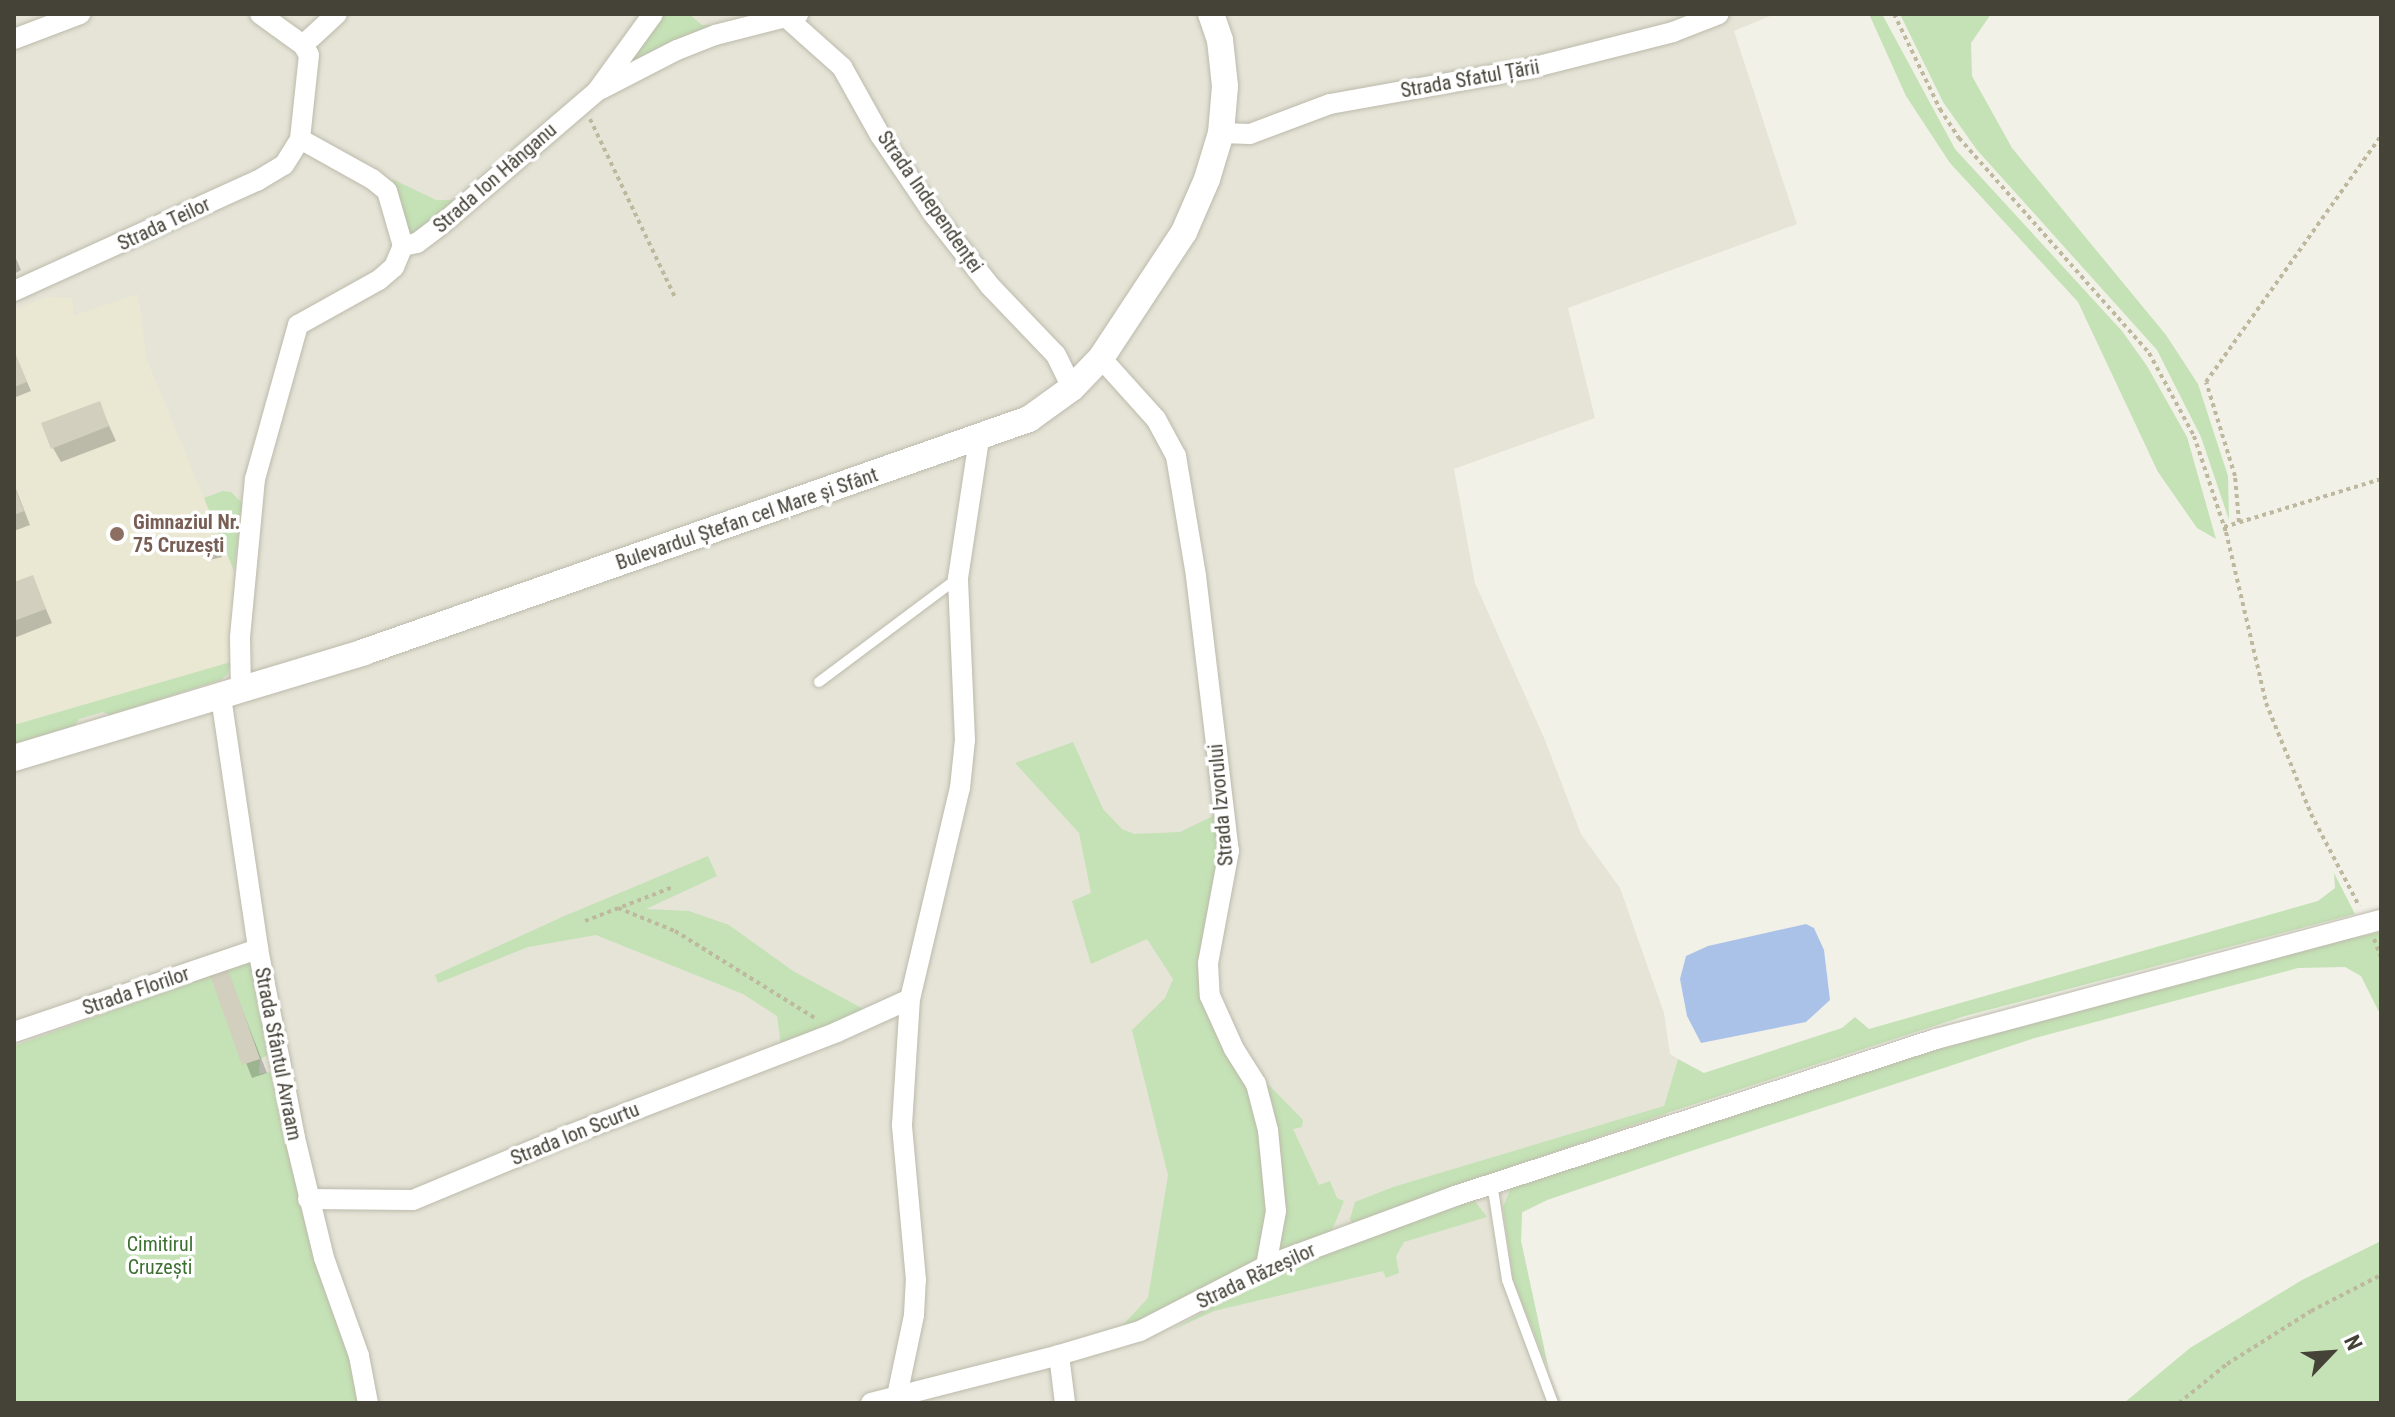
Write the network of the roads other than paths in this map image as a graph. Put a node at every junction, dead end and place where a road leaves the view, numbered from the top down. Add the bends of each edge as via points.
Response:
1 (80, 14) edge
2 (260, 14) edge
3 (337, 14) edge
4 (653, 14) edge
5 (1211, 14) edge
6 (1719, 14) edge
7 (793, 16) edge
8 (14, 39) edge
9 (303, 45) junction
10 (590, 96) junction
11 (1221, 133) junction
12 (300, 139) junction
13 (403, 246) junction
14 (14, 291) edge
15 (1101, 358) junction
16 (1072, 388) junction
17 (979, 439) junction
18 (958, 578) junction
19 (819, 682) dead end
20 (231, 694) junction
21 (14, 758) edge
22 (2374, 921) edge
23 (258, 949) junction
24 (910, 999) junction
25 (14, 1032) edge
26 (1492, 1183) junction
27 (308, 1199) junction
28 (1266, 1266) junction
29 (1059, 1355) junction
30 (897, 1396) junction
31 (368, 1403) edge
32 (871, 1403) edge
33 (1065, 1403) edge
34 (1553, 1403) edge

1 - 8 street
2 - 9 street
3 - 9 street
4 - 10 street, Strada Ion Hânganu
5 - 11 street, Bulevardul Ștefan cel Mare și Sfânt via 1225,86
6 - 11 street, Strada Sfatul Țării via 1673,32 1527,69 1330,104 1250,134
7 - 10 street, Strada Independenței via 715,35
7 - 16 street, Strada Independenței via 842,67 927,204 990,286 1056,355
9 - 12 street via 309,55
10 - 13 street, Strada Ion Hânganu via 442,224 417,243
11 - 15 street, Bulevardul Ștefan cel Mare și Sfânt via 1184,232
12 - 13 street via 387,191
12 - 14 street, Strada Teilor via 284,165 257,181
13 - 20 street, Strada Sfântul Avraam via 394,267 379,280 298,325 255,479
15 - 16 street, Bulevardul Ștefan cel Mare și Sfânt
15 - 28 street, Strada Izvorului via 1156,419 1176,456 1229,851 1208,963 1210,996 1256,1084 1268,1130 1276,1211
16 - 17 street, Bulevardul Ștefan cel Mare și Sfânt via 1029,419
17 - 18 street
17 - 20 street, Bulevardul Ștefan cel Mare și Sfânt
18 - 19 lane
18 - 24 street via 962,776
20 - 21 street, Bulevardul Ștefan cel Mare și Sfânt
20 - 23 street, Strada Sfântul Avraam
22 - 26 street, Strada Răzeșilor via 1936,1039
23 - 25 street, Strada Florilor
23 - 27 street, Strada Sfântul Avraam
24 - 27 street, Strada Ion Scurtu via 413,1200
24 - 30 street via 902,1125 916,1280
26 - 28 street, Strada Răzeșilor
26 - 34 lane via 1507,1280
27 - 31 street, Strada Sfântul Avraam via 359,1356
28 - 29 street, Strada Răzeșilor via 1140,1331
29 - 30 street, Strada Răzeșilor
29 - 33 street
30 - 32 street, Strada Răzeșilor

